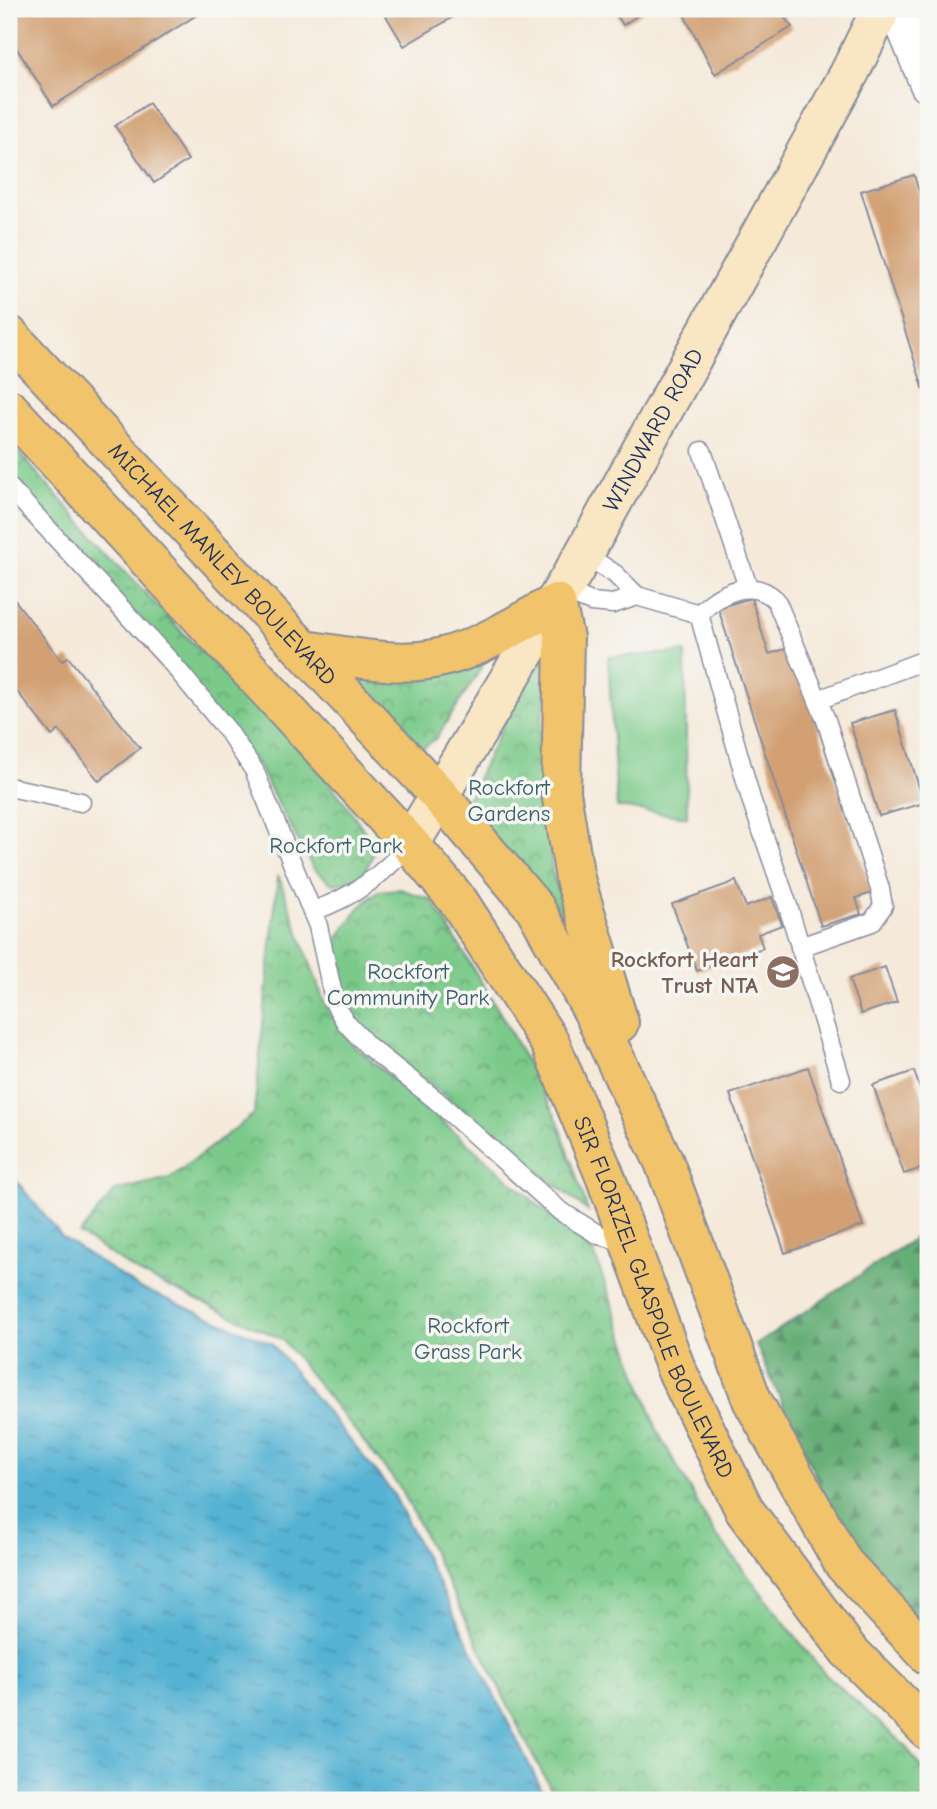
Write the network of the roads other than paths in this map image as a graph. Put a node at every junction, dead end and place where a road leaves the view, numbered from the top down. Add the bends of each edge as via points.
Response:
1 (881, 9) edge
2 (897, 9) edge
3 (928, 85) edge
4 (9, 335) edge
5 (9, 409) edge
6 (702, 451) dead end
7 (9, 487) edge
8 (584, 554) junction
9 (748, 587) junction
10 (560, 596) junction
11 (637, 596) junction
12 (699, 614) junction
13 (304, 650) junction
14 (928, 659) edge
15 (818, 700) junction
16 (9, 787) edge
17 (438, 794) junction
18 (81, 802) dead end
19 (410, 844) junction
20 (313, 911) junction
21 (800, 947) junction
22 (841, 1080) dead end
23 (664, 1162) junction
24 (630, 1243) junction
25 (928, 1655) edge
26 (928, 1730) edge

1 - 8 main road, WINDWARD ROAD
2 - 3 street
4 - 13 highway, MICHAEL MANLEY BOULEVARD
5 - 19 highway
6 - 9 lane
7 - 20 lane via 171,662 228,731 254,770
8 - 10 main road, WINDWARD ROAD
8 - 11 lane via 615,574
9 - 12 lane via 718,599
9 - 15 lane via 765,590 776,600
10 - 11 lane via 612,604
10 - 13 highway via 461,652 426,660 379,660
10 - 17 main road, WINDWARD ROAD
10 - 23 highway via 564,638 561,792 575,879
11 - 12 lane
12 - 21 lane via 751,799
13 - 17 highway, MICHAEL MANLEY BOULEVARD
14 - 15 lane
15 - 21 lane via 883,906 873,922
16 - 18 lane
17 - 19 main road, WINDWARD ROAD
17 - 23 highway via 535,908 593,1012
19 - 20 lane via 366,888
19 - 24 highway, SIR FLORIZEL GLASPOLE BOULEVARD via 459,902 550,1043
20 - 24 lane via 335,1004 346,1023 560,1211 599,1235
21 - 22 lane
23 - 25 highway via 752,1400 843,1563
24 - 26 highway, SIR FLORIZEL GLASPOLE BOULEVARD via 676,1369 745,1511 848,1650

